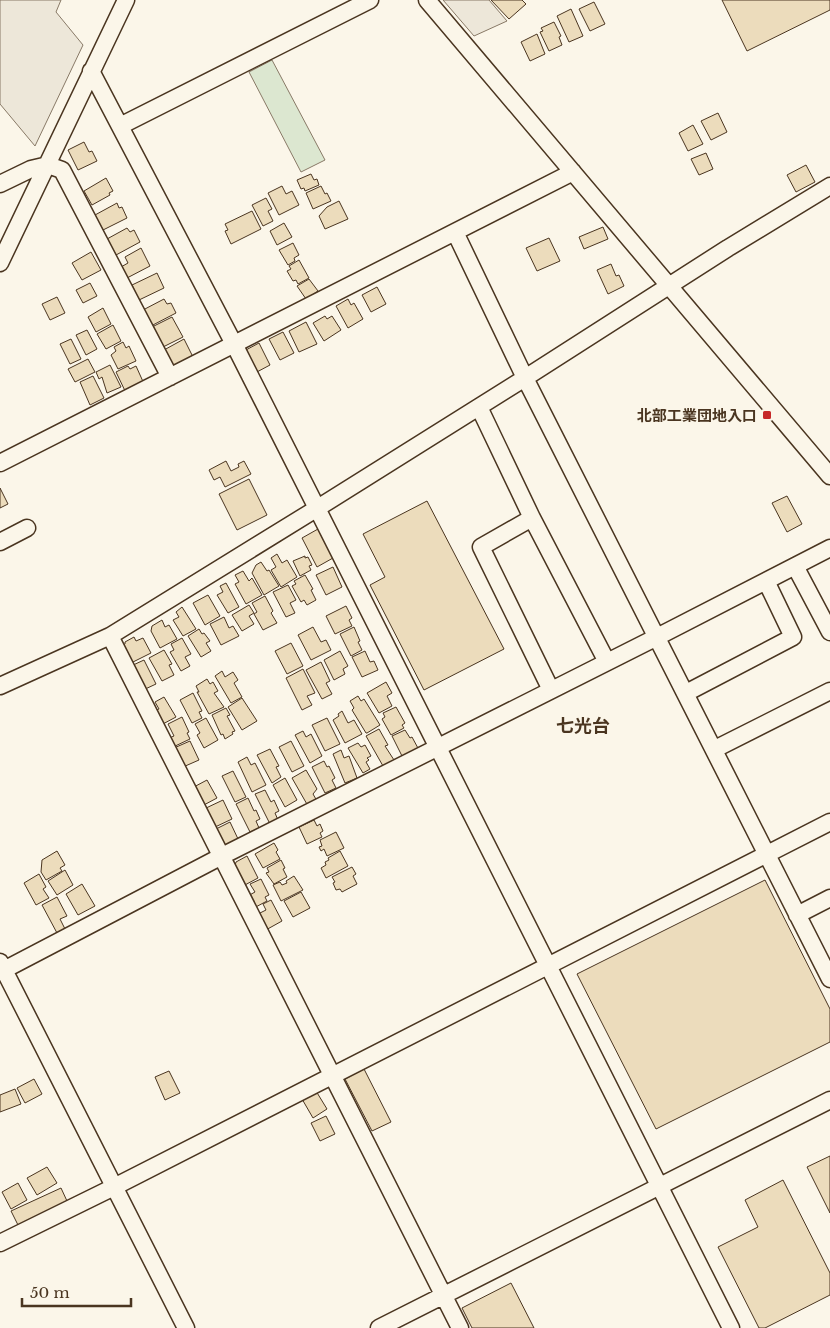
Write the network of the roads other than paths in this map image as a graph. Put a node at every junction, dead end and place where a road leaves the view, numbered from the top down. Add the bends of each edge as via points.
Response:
1 (126, 0) edge
2 (370, 0) edge
3 (427, 0) edge
4 (91, 71) junction
5 (120, 126) junction
6 (48, 165) junction
7 (573, 172) junction
8 (0, 184) edge
9 (830, 186) edge
10 (455, 232) junction
11 (0, 263) edge
12 (669, 286) junction
13 (234, 344) junction
14 (170, 377) junction
15 (525, 378) junction
16 (479, 407) junction
17 (0, 463) edge
18 (830, 476) edge
19 (316, 509) junction
20 (532, 518) junction
21 (27, 528) dead end
22 (0, 542) edge
23 (830, 548) edge
24 (795, 566) junction
25 (766, 580) junction
26 (830, 632) edge
27 (110, 636) junction
28 (657, 637) junction
29 (607, 662) junction
30 (0, 686) edge
31 (551, 690) junction
32 (830, 691) edge
33 (686, 694) junction
34 (437, 747) junction
35 (715, 749) junction
36 (830, 822) edge
37 (767, 855) junction
38 (220, 856) junction
39 (830, 898) edge
40 (797, 914) junction
41 (549, 966) junction
42 (1, 968) edge
43 (830, 979) edge
44 (332, 1075) junction
45 (830, 1100) edge
46 (114, 1187) junction
47 (659, 1188) junction
48 (0, 1243) edge
49 (443, 1295) junction
50 (186, 1328) edge
51 (379, 1328) edge
52 (460, 1328) edge
53 (731, 1328) edge

1 - 4 street
2 - 5 street
3 - 7 street
4 - 5 street
4 - 6 street
5 - 13 street
6 - 8 street via 31,169
6 - 11 street
6 - 14 street via 62,170
7 - 10 street
7 - 12 street
9 - 12 street
10 - 13 street
10 - 15 street
12 - 15 street
12 - 18 street
13 - 14 street
13 - 19 street
14 - 17 street
15 - 16 street
15 - 28 street
16 - 19 street
16 - 20 street
19 - 27 street
19 - 34 street
20 - 29 street
20 - 31 street via 481,547
21 - 22 street
23 - 24 street
24 - 25 street
24 - 26 street
25 - 28 street
25 - 33 street via 793,637
27 - 30 street
27 - 38 street
28 - 29 street
28 - 33 street
29 - 31 street
31 - 34 street
32 - 35 street
33 - 35 street
34 - 38 street
34 - 41 street
35 - 37 street
36 - 37 street
37 - 40 street
37 - 41 street
38 - 42 street
38 - 44 street
39 - 40 street
40 - 43 street
41 - 44 street
41 - 47 street
42 - 46 street
44 - 46 street
44 - 49 street
45 - 47 street
46 - 48 street
46 - 50 street
47 - 49 street
47 - 53 street
49 - 51 street
49 - 52 street

